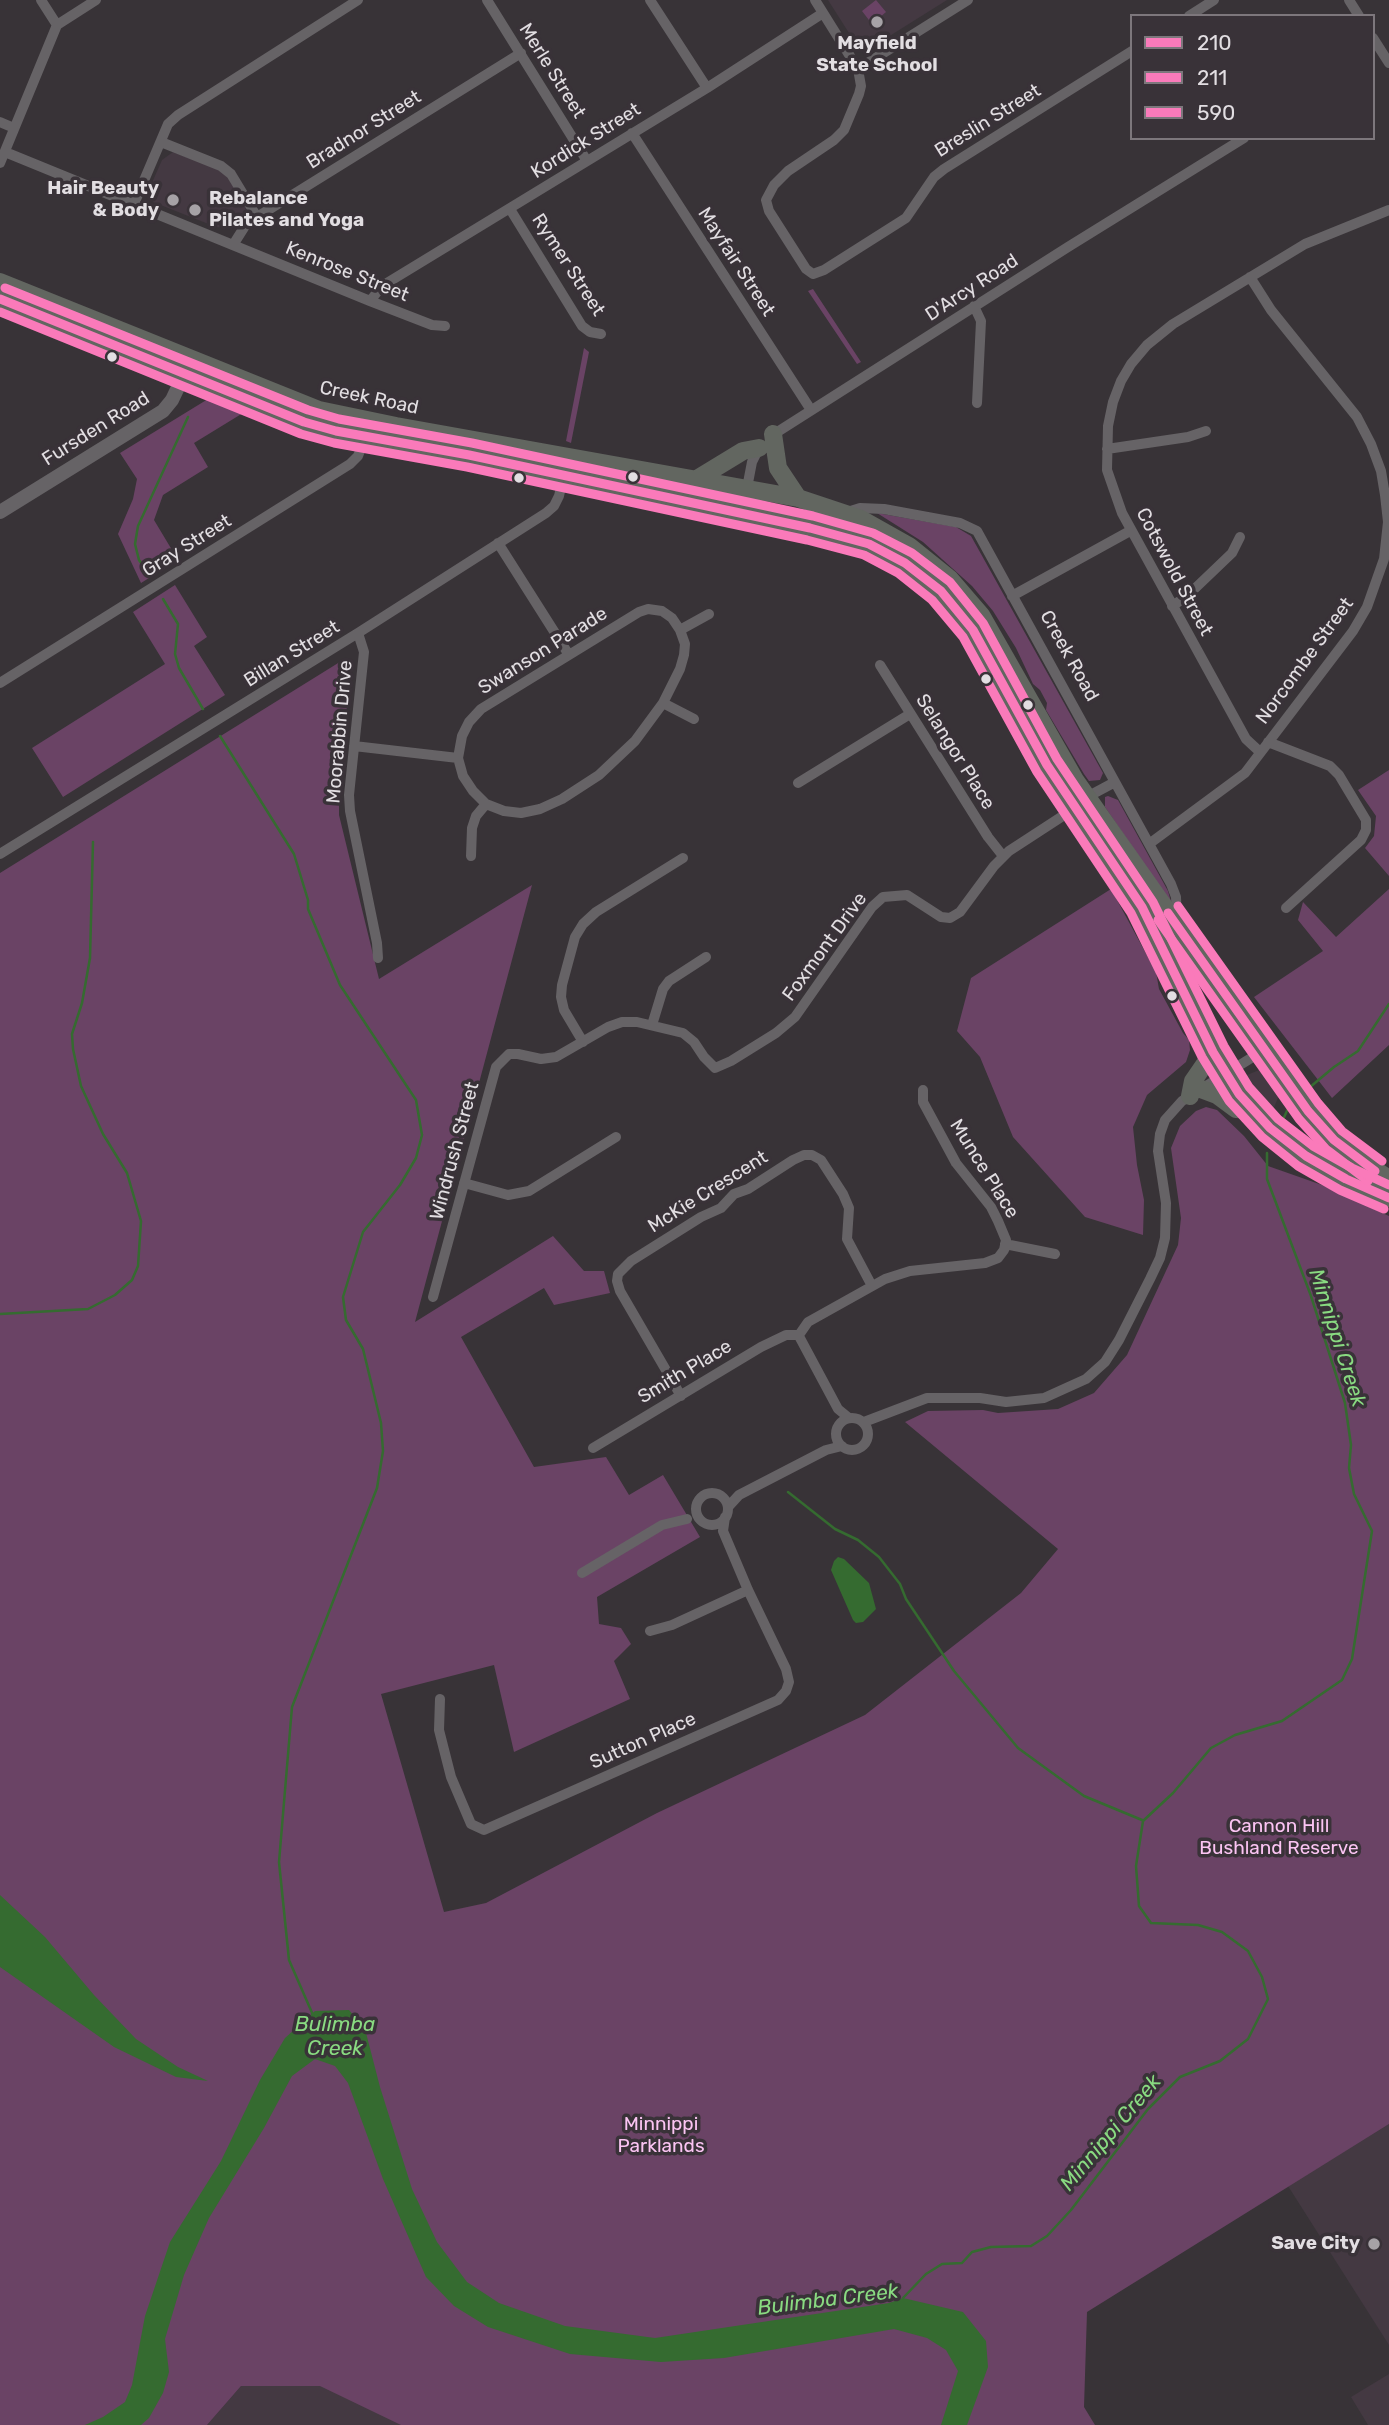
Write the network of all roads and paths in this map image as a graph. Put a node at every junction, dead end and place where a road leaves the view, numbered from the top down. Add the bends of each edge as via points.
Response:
1 (41, 0) edge
2 (96, 0) edge
3 (358, 0) edge
4 (486, 0) edge
5 (650, 0) edge
6 (815, 0) edge
7 (968, 0) edge
8 (1214, 0) edge
9 (823, 13) junction
10 (1192, 14) edge
11 (57, 25) junction
12 (1375, 41) edge
13 (1130, 52) edge
14 (521, 53) junction
15 (1384, 57) edge
16 (858, 69) junction
17 (707, 88) junction
18 (0, 122) edge
19 (14, 128) junction
20 (632, 133) junction
21 (1241, 140) edge
22 (161, 142) junction
23 (2, 158) edge
24 (587, 160) junction
25 (134, 204) junction
26 (510, 209) junction
27 (1389, 210) edge
28 (257, 217) junction
29 (233, 245) junction
30 (1250, 277) junction
31 (0, 282) edge
32 (0, 299) edge
33 (370, 301) junction
34 (974, 306) junction
35 (445, 326) dead end
36 (601, 334) dead end
37 (188, 367) junction
38 (977, 403) dead end
39 (811, 410) junction
40 (368, 429) junction
41 (1206, 431) dead end
42 (774, 434) junction
43 (759, 448) junction
44 (1107, 449) junction
45 (568, 456) junction
46 (565, 475) junction
47 (697, 479) junction
48 (747, 488) junction
49 (797, 498) junction
50 (702, 505) junction
51 (0, 512) edge
52 (844, 513) junction
53 (810, 528) junction
54 (1130, 531) junction
55 (1388, 535) edge
56 (1240, 537) dead end
57 (498, 543) junction
58 (1012, 596) junction
59 (1172, 606) junction
60 (709, 614) dead end
61 (680, 630) junction
62 (358, 633) junction
63 (569, 655) junction
64 (880, 665) dead end
65 (0, 682) edge
66 (663, 703) junction
67 (910, 713) junction
68 (694, 719) dead end
69 (1268, 742) junction
70 (354, 747) junction
71 (1260, 752) junction
72 (458, 758) junction
73 (1115, 782) junction
74 (798, 783) dead end
75 (1081, 803) junction
76 (486, 804) junction
77 (1149, 845) junction
78 (0, 854) edge
79 (471, 856) dead end
80 (1003, 856) junction
81 (683, 858) dead end
82 (1286, 908) dead end
83 (1177, 925) junction
84 (706, 957) dead end
85 (378, 958) dead end
86 (652, 1025) junction
87 (583, 1042) junction
88 (1264, 1050) junction
89 (1213, 1052) junction
90 (1225, 1074) junction
91 (923, 1090) dead end
92 (1196, 1092) junction
93 (1252, 1110) junction
94 (616, 1138) dead end
95 (1354, 1156) junction
96 (1346, 1179) junction
97 (1389, 1179) edge
98 (464, 1183) junction
99 (1389, 1198) edge
100 (1005, 1244) junction
101 (1055, 1254) dead end
102 (872, 1286) junction
103 (433, 1297) dead end
104 (799, 1335) junction
105 (681, 1396) junction
106 (838, 1409) junction
107 (849, 1418) junction
108 (866, 1427) junction
109 (839, 1437) junction
110 (593, 1447) dead end
111 (720, 1495) junction
112 (739, 1495) junction
113 (727, 1512) junction
114 (687, 1519) dead end
115 (712, 1524) junction
116 (723, 1531) junction
117 (582, 1573) dead end
118 (748, 1590) junction
119 (650, 1631) dead end
120 (440, 1699) dead end

1 - 11 street
2 - 11 street
3 - 22 street via 178,115 168,124
4 - 14 street, Merle Street
5 - 17 street
6 - 9 street
7 - 16 street
8 - 10 street
9 - 16 street
9 - 17 street, Kordick Street
11 - 19 street
12 - 15 street
13 - 16 street, Breslin Street via 944,169 906,218 813,274 766,200 788,170 844,130 859,94
14 - 24 street, Merle Street
14 - 28 street, Bradnor Street
17 - 20 street, Kordick Street
18 - 19 street
19 - 23 street
20 - 24 street, Kordick Street
20 - 39 street, Mayfair Street
21 - 34 street, D'Arcy Road
22 - 25 street
22 - 28 street via 221,166 231,174
23 - 25 street, Kenrose Street
24 - 26 street, Kordick Street
25 - 29 street, Kenrose Street
26 - 33 street, Kordick Street via 382,286
26 - 36 street, Rymer Street via 582,326
27 - 30 street, Cotswold Street via 1305,244
28 - 29 street, Bradnor Street
29 - 33 street, Kenrose Street
30 - 44 street, Cotswold Street via 1173,324 1131,364 1113,402
30 - 55 street, Norcombe Street via 1357,417 1381,471
31 - 37 main road, Creek Road
32 - 37 main road, Creek Road
33 - 35 street, Kenrose Street
34 - 38 street via 981,321
34 - 39 street, D'Arcy Road
37 - 40 main road, Creek Road
37 - 51 street, Fursden Road via 172,400 159,414
39 - 42 street, D'Arcy Road
40 - 45 main road, Creek Road
40 - 46 main road, Creek Road
40 - 65 street, Gray Street via 350,464
41 - 44 street
42 - 43 street, D'Arcy Road
42 - 49 main road via 778,468
43 - 47 main road via 743,451
43 - 48 street, D'Arcy Road
44 - 54 street, Cotswold Street via 1107,470
45 - 46 street, Billan Street
45 - 47 main road, Creek Road
46 - 50 main road, Creek Road
46 - 57 street, Billan Street via 551,509
47 - 48 main road, Creek Road
48 - 49 main road, Creek Road
48 - 50 street, Creek Road via 739,498 715,497
48 - 53 street, Creek Road via 756,502 796,516
49 - 52 main road, Creek Road
50 - 53 main road, Creek Road
52 - 58 street, Creek Road via 870,508 972,528
52 - 75 main road, Creek Road via 909,546 972,604 1004,653
53 - 75 main road, Creek Road via 894,556 954,605 977,638 1024,727
54 - 58 street
54 - 59 street, Cotswold Street
55 - 69 street, Norcombe Street via 1378,582 1367,607
56 - 59 street via 1232,553
57 - 62 street, Billan Street
57 - 63 street
58 - 73 street, Creek Road
59 - 71 street, Cotswold Street via 1246,738
60 - 61 street
61 - 63 street, Swanson Parade via 662,611 648,609
61 - 66 street via 684,655
62 - 70 street, Moorabbin Drive via 364,652
62 - 78 street, Billan Street
63 - 72 street, Swanson Parade via 481,709 462,736
64 - 67 street, Selangor Place
66 - 68 street
66 - 76 street via 619,758 562,799 521,813
67 - 74 street
67 - 80 street, Selangor Place
69 - 71 street, Norcombe Street
69 - 82 street via 1330,766 1366,820 1361,839
70 - 72 street
70 - 85 street, Moorabbin Drive via 350,811
71 - 77 street, Norcombe Street via 1245,773
72 - 76 street via 473,791
73 - 75 street, Foxmont Drive
73 - 77 street, Creek Road
75 - 80 street, Foxmont Drive
75 - 83 main road, Creek Road
75 - 89 main road, Creek Road via 1142,907
76 - 79 street via 472,828
77 - 83 street, Creek Road via 1176,897
80 - 86 street, Foxmont Drive via 960,912 950,918 907,895 883,897 795,1017 731,1061 715,1068 682,1033
81 - 87 street via 596,912 575,937 561,997
83 - 88 main road, Creek Road
84 - 86 street via 669,981
86 - 87 street, Foxmont Drive via 622,1022
87 - 98 street, Windrush Street via 556,1057 509,1054 496,1067
88 - 90 street
88 - 95 main road, Creek Road via 1314,1119
89 - 90 main road, Creek Road
89 - 92 main road via 1192,1081
90 - 92 street
90 - 93 main road, Creek Road
91 - 100 street, Munce Place via 922,1102 956,1163 991,1207
92 - 93 main road via 1217,1095 1236,1108
92 - 108 street via 1169,1114 1158,1142 1167,1219 1160,1258 1105,1362 1086,1379 1044,1398 1006,1402 928,1398
93 - 96 main road, Creek Road via 1299,1151
94 - 98 street via 529,1191 508,1195
95 - 96 main road via 1347,1165
95 - 97 main road, Creek Road
96 - 99 main road, Creek Road
98 - 103 street, Windrush Street
100 - 101 street
100 - 102 street, Munce Place via 998,1258 985,1264 910,1271
102 - 104 street, Munce Place via 808,1322
102 - 105 street, McKie Crescent via 847,1239 849,1208 844,1194 821,1160 812,1155 793,1160 631,1261 618,1274 620,1291
104 - 105 street, Smith Place via 786,1335 761,1347
104 - 106 street
105 - 110 street, Smith Place
106 - 107 street
106 - 109 street
107 - 108 street
107 - 109 street via 844,1419
108 - 109 street via 866,1442 858,1449 847,1449
109 - 112 street via 826,1450
111 - 112 street
111 - 113 street
111 - 115 street via 710,1493 698,1502 699,1517
112 - 113 street
113 - 115 street via 722,1521
113 - 116 street
114 - 117 street via 662,1525
115 - 116 street
116 - 118 street, Sutton Place
118 - 119 street
118 - 120 street, Sutton Place via 786,1669 789,1682 778,1700 490,1829 471,1824 451,1777 439,1730

